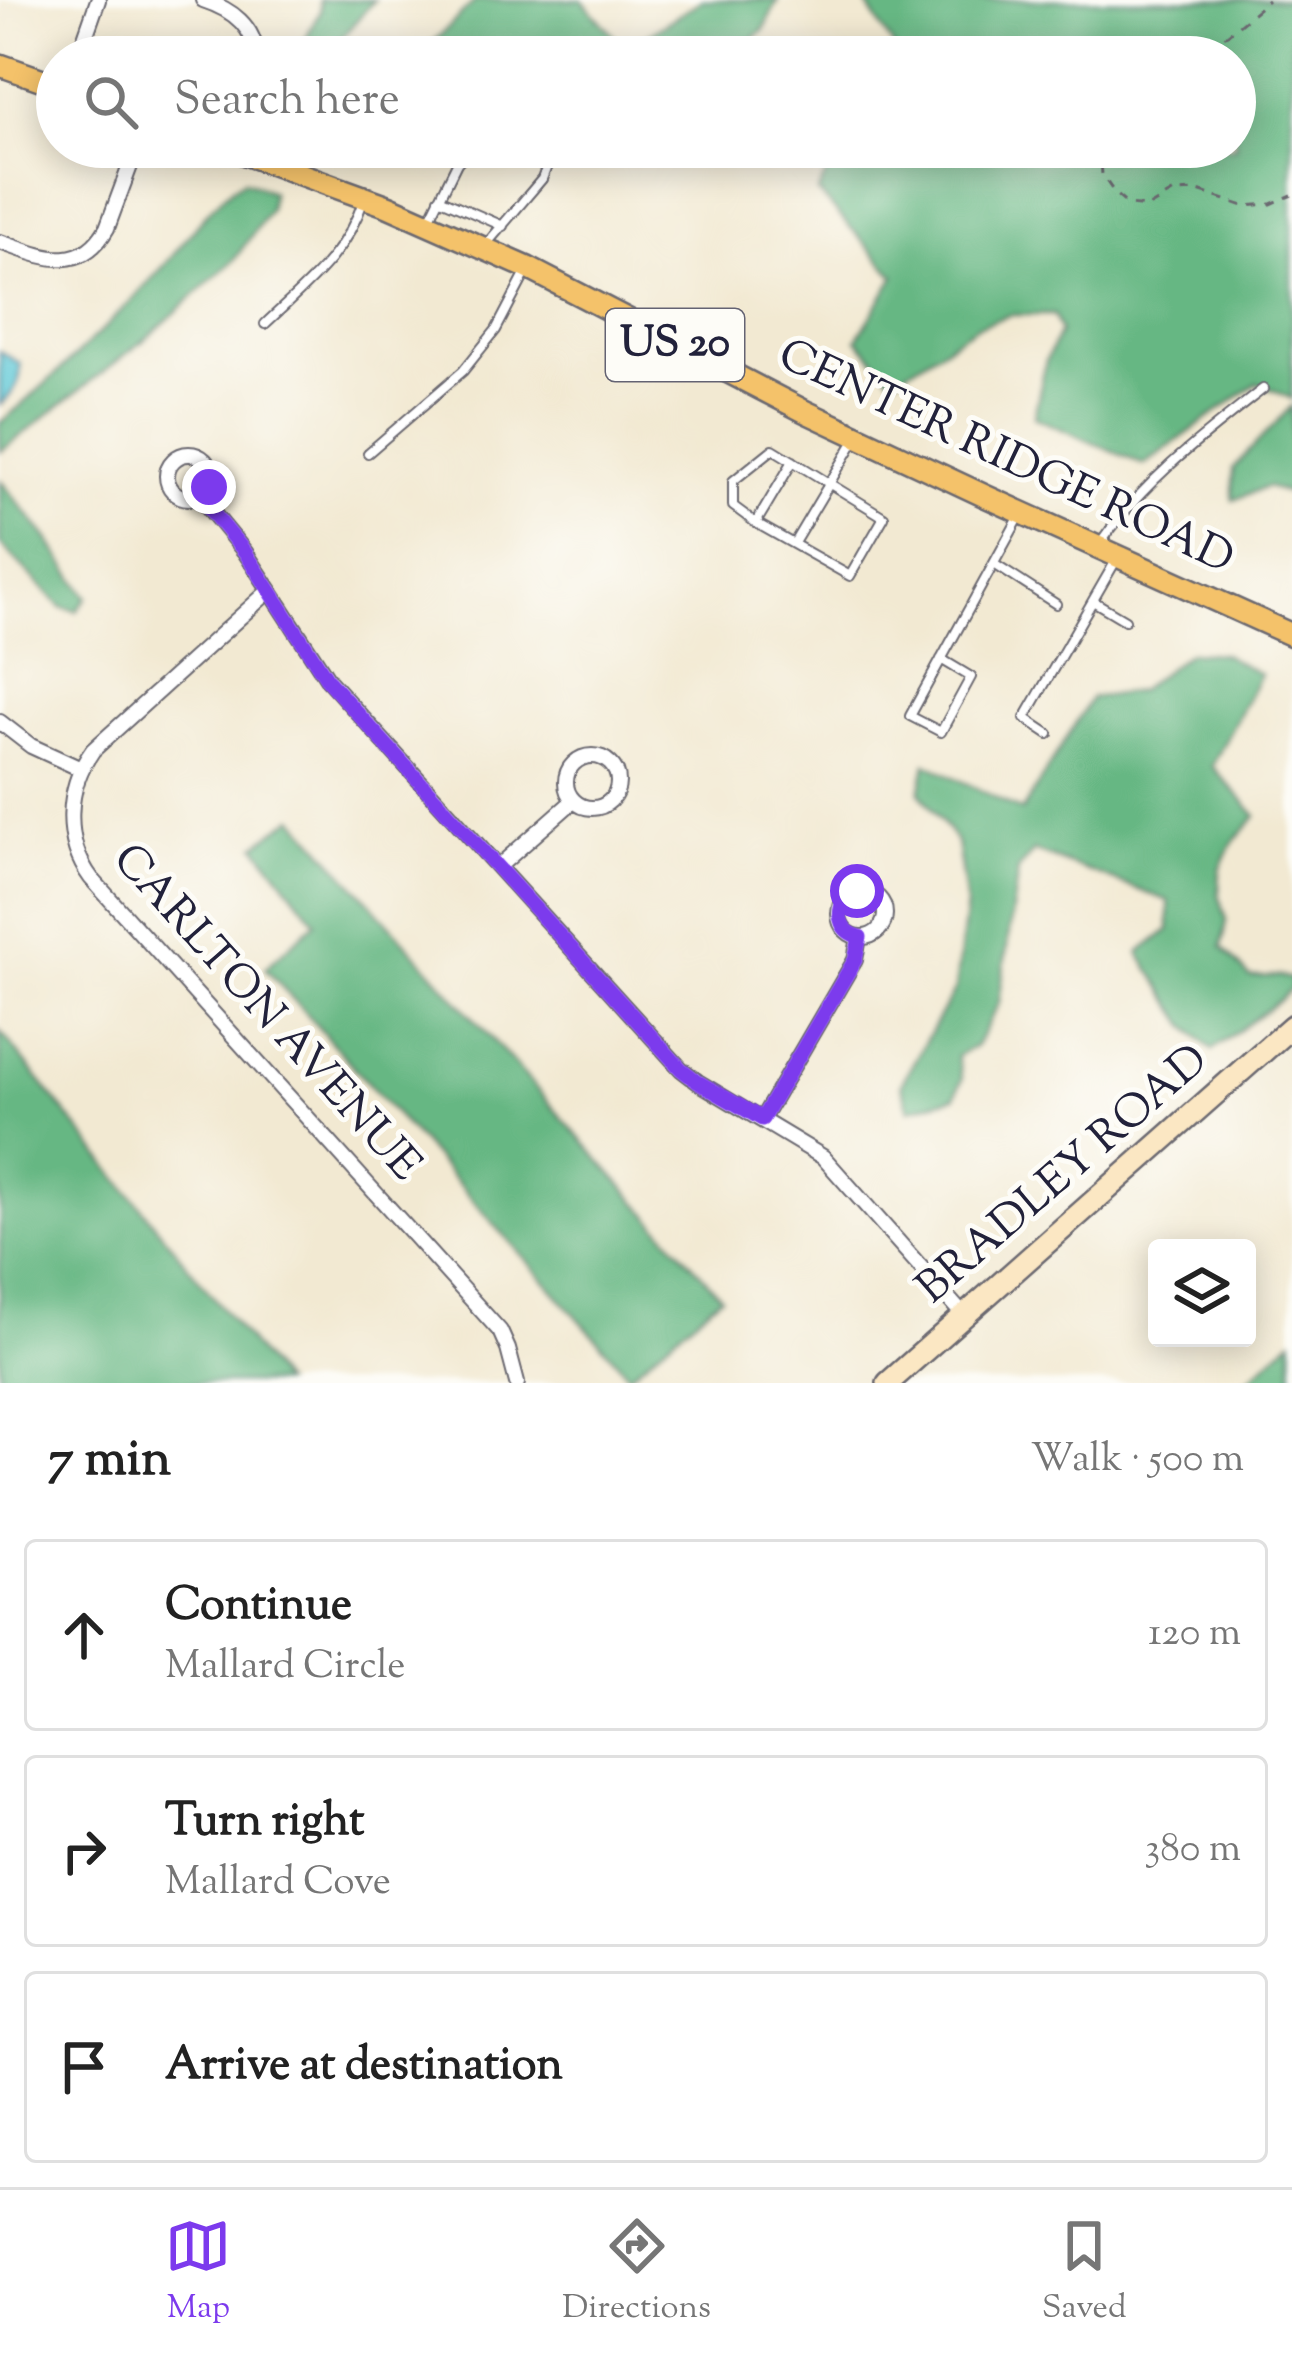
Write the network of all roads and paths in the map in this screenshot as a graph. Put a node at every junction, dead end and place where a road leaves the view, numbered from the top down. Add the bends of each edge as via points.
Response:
1 (98, 0) edge
2 (203, 0) edge
3 (1268, 0) edge
4 (85, 36) edge
5 (253, 36) edge
6 (1226, 36) edge
7 (0, 65) edge
8 (36, 78) edge
9 (128, 168) edge
10 (285, 168) edge
11 (456, 168) edge
12 (546, 168) edge
13 (1101, 168) edge
14 (1292, 195) edge
15 (364, 197) junction
16 (439, 198) junction
17 (427, 224) junction
18 (503, 226) junction
19 (0, 242) edge
20 (484, 248) junction
21 (528, 268) junction
22 (266, 324) dead end
23 (1263, 389) dead end
24 (858, 436) junction
25 (368, 453) dead end
26 (793, 460) junction
27 (830, 483) junction
28 (199, 496) dead end
29 (1022, 512) junction
30 (756, 523) junction
31 (794, 543) junction
32 (1108, 551) junction
33 (994, 564) junction
34 (270, 590) junction
35 (1093, 601) junction
36 (1056, 604) dead end
37 (1125, 620) dead end
38 (1292, 635) edge
39 (941, 659) junction
40 (0, 722) edge
41 (1049, 734) dead end
42 (81, 769) junction
43 (573, 801) dead end
44 (498, 867) junction
45 (860, 937) dead end
46 (1292, 1027) edge
47 (762, 1119) junction
48 (964, 1316) junction
49 (517, 1383) edge
50 (888, 1383) edge

1 - 4 street
2 - 5 street via 228,8
3 - 6 path
7 - 8 main road
9 - 19 street via 107,228 86,251 52,260
10 - 15 main road, CENTER RIDGE ROAD / US 20
11 - 16 lane
12 - 18 lane
13 - 14 path via 1128,205 1149,207 1174,192 1244,206
15 - 17 main road, CENTER RIDGE ROAD / US 20
15 - 22 lane via 338,254
16 - 17 lane
16 - 18 lane
17 - 20 main road, CENTER RIDGE ROAD / US 20
18 - 20 lane
20 - 21 main road, CENTER RIDGE ROAD / US 20
21 - 24 main road, CENTER RIDGE ROAD / US 20
21 - 25 lane via 496,330 463,371
23 - 32 lane via 1148,484 1120,514
24 - 27 lane
24 - 29 main road, CENTER RIDGE ROAD / US 20
26 - 27 lane
26 - 30 lane
26 - 30 lane via 773,449 733,482 733,506
27 - 31 lane
27 - 31 lane via 884,517 850,576
28 - 34 street
29 - 32 main road, CENTER RIDGE ROAD / US 20
29 - 33 lane
30 - 31 lane
32 - 35 lane
32 - 38 main road, CENTER RIDGE ROAD / US 20
33 - 36 lane
33 - 39 lane
34 - 42 street
34 - 44 street via 329,682
35 - 37 lane
35 - 41 lane via 1025,718
39 - 39 lane via 910,716 941,732 971,677
40 - 42 street
42 - 49 street, CARLTON AVENUE via 71,816 85,870 500,1331
43 - 44 street
44 - 47 street via 681,1069
45 - 47 street via 855,960
46 - 48 street, BRADLEY ROAD
47 - 48 street via 824,1157
48 - 50 street, BRADLEY ROAD

